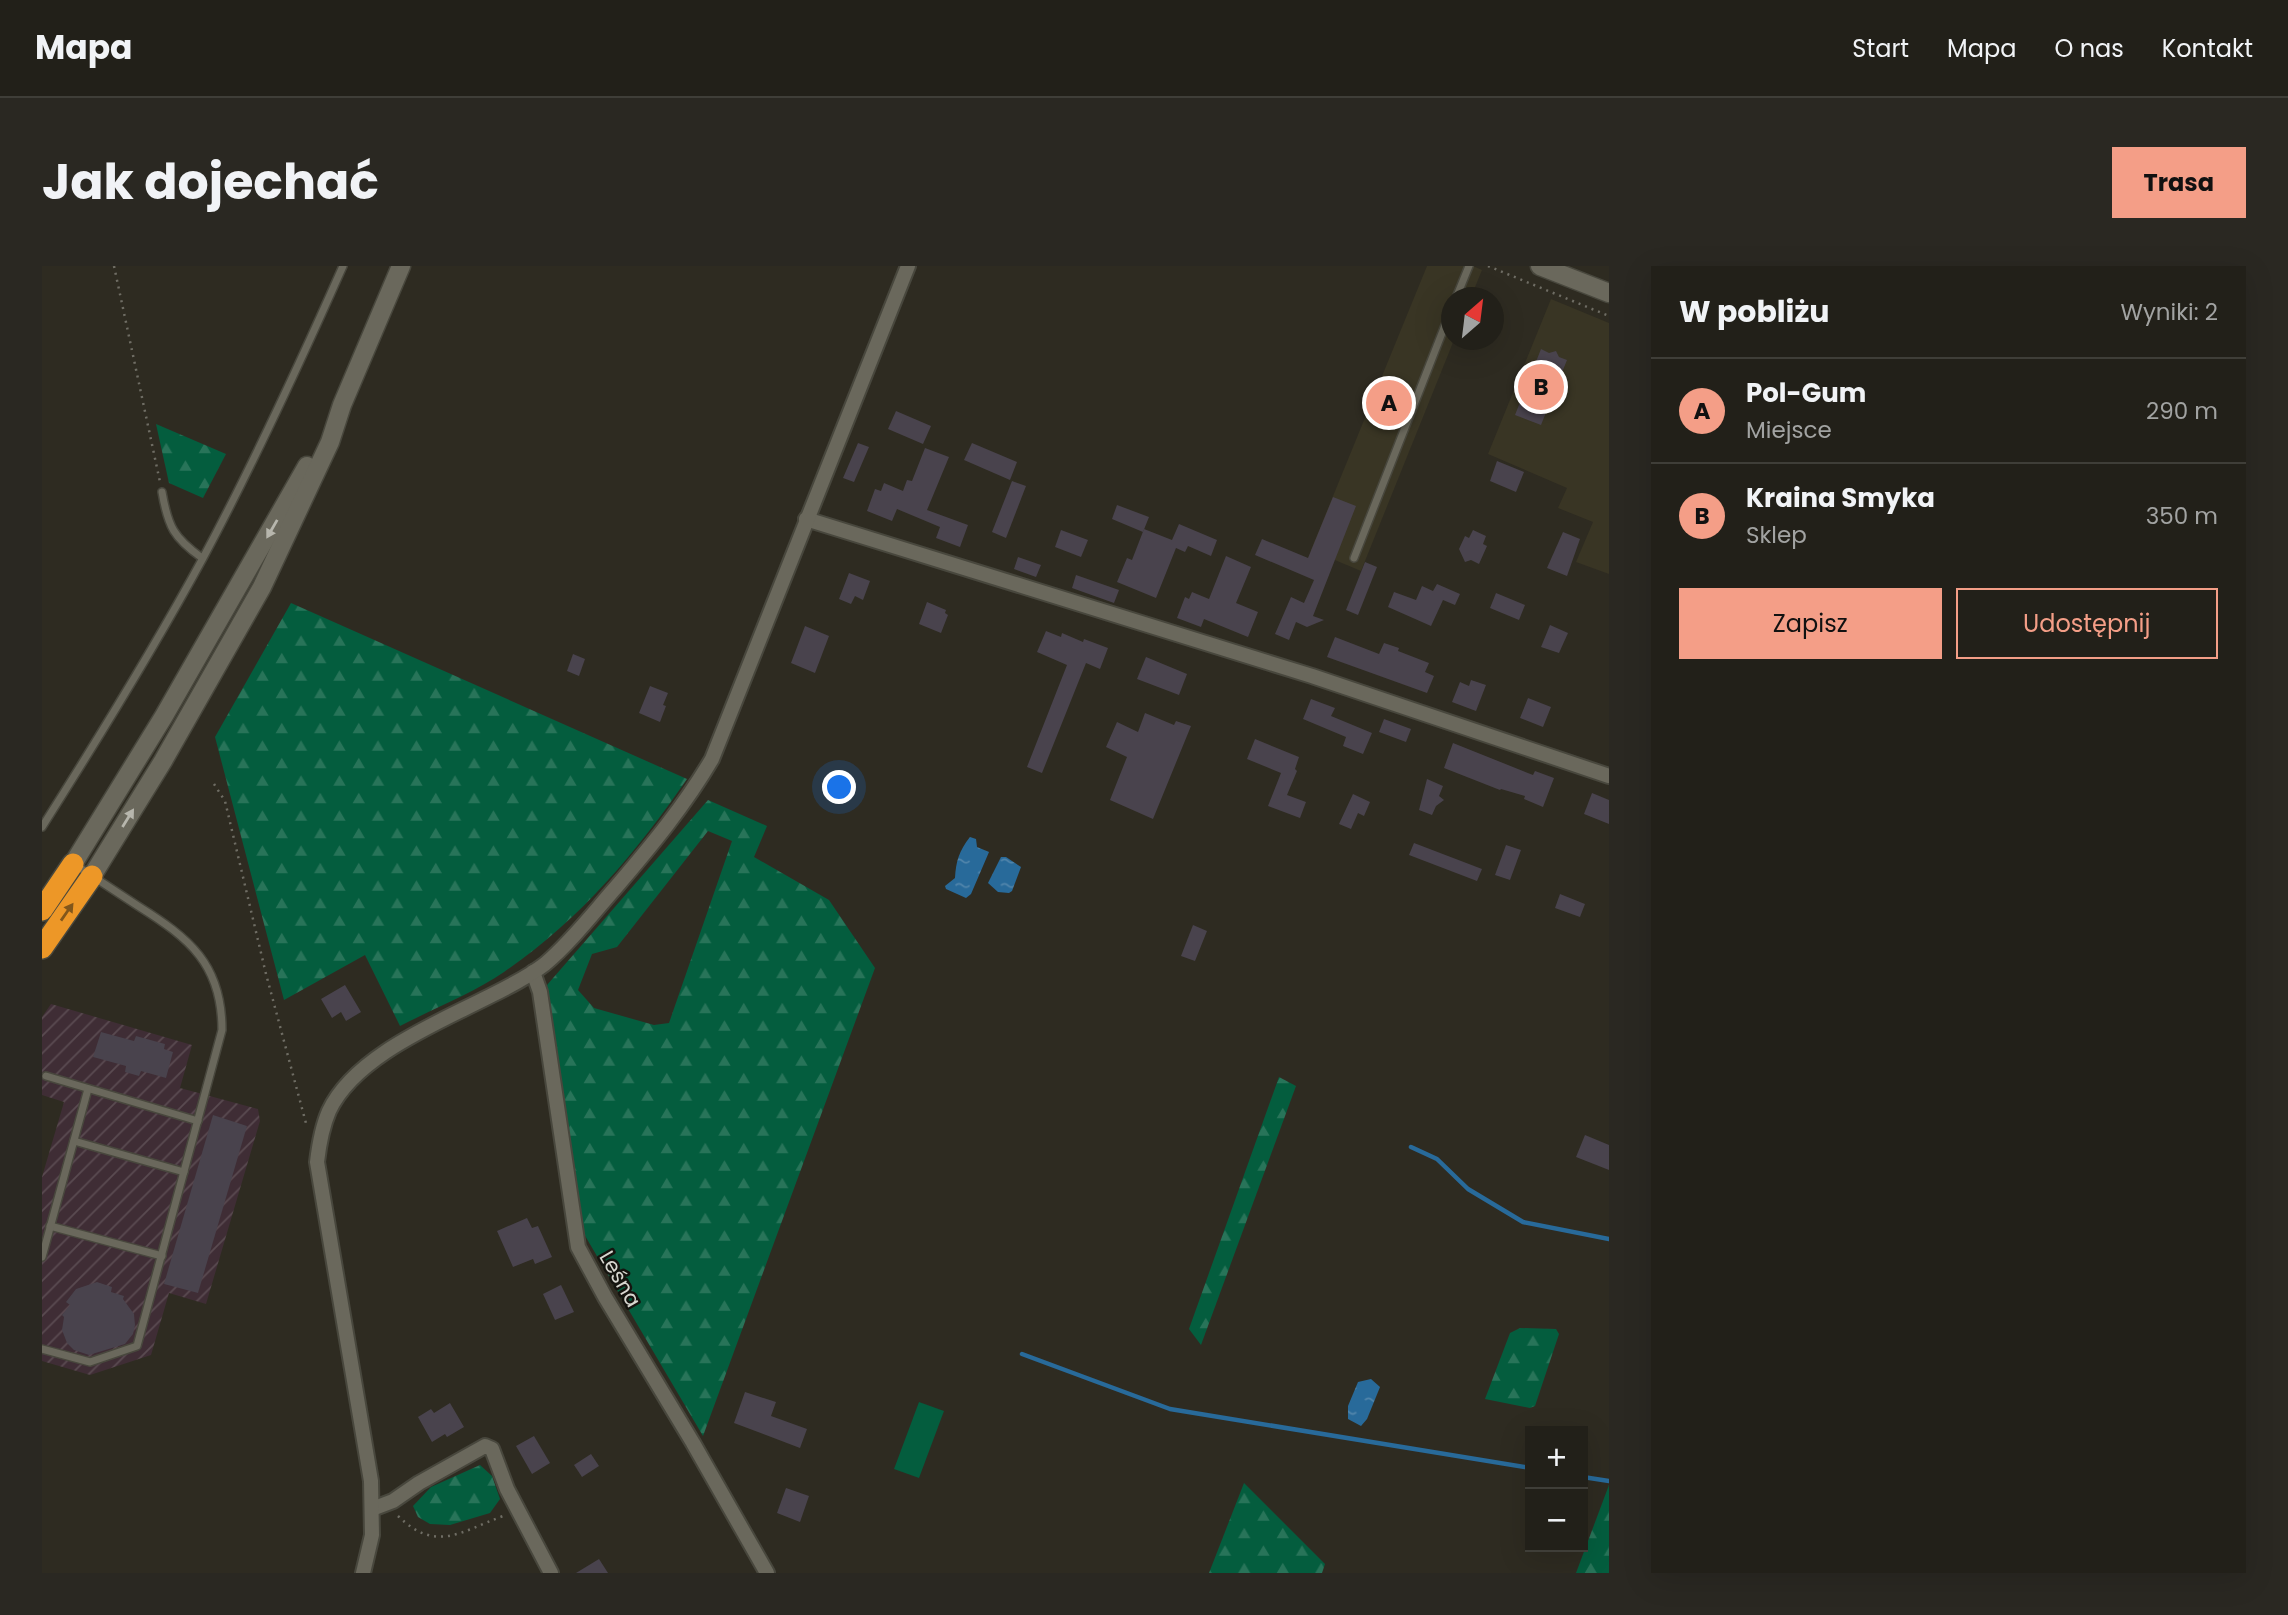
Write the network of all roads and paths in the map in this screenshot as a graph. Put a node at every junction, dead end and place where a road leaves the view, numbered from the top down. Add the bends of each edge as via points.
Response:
1 (114, 266) edge
2 (343, 266) edge
3 (401, 266) edge
4 (908, 266) edge
5 (1469, 266) edge
6 (1488, 266) edge
7 (1540, 266) edge
8 (1460, 287) edge
9 (1609, 293) edge
10 (1609, 316) edge
11 (1441, 336) edge
12 (342, 405) junction
13 (162, 492) joint
14 (806, 519) junction
15 (202, 558) junction
16 (1354, 558) dead end
17 (1609, 776) edge
18 (214, 784) dead end
19 (42, 827) edge
20 (73, 864) junction
21 (92, 876) junction
22 (42, 910) edge
23 (42, 948) edge
24 (533, 972) junction
25 (46, 1076) dead end
26 (88, 1089) junction
27 (198, 1121) junction
28 (74, 1141) junction
29 (317, 1162) junction
30 (184, 1172) junction
31 (50, 1226) junction
32 (162, 1256) junction
33 (42, 1257) edge
34 (42, 1349) edge
35 (379, 1506) junction
36 (518, 1510) junction
37 (363, 1573) edge
38 (551, 1573) edge
39 (767, 1573) edge

1 - 13 path
2 - 15 lane
3 - 12 main road
4 - 14 street
5 - 8 lane
6 - 10 path
7 - 9 main road
11 - 16 lane
12 -> 20 main road via 164,716
21 -> 12 main road via 262,587 330,442
13 - 15 lane via 173,531
14 - 17 street via 1312,676
14 - 24 street via 712,759 691,795 590,917
15 - 19 lane
18 - 29 path via 225,800
20 - 21 lane
20 - 22 highway
23 -> 21 highway
21 - 27 lane via 185,938 209,972 218,994 222,1030
24 - 29 street via 403,1040 366,1067 330,1109
24 - 39 street, Leśna via 540,992 578,1247
25 - 26 lane
26 - 27 lane
26 - 28 lane
27 - 30 lane
28 - 30 lane
28 - 31 lane
29 - 35 street
30 - 32 lane
31 - 32 lane
31 - 33 lane
32 - 34 lane via 137,1346 90,1362
35 - 36 path via 427,1537 445,1537
35 - 36 street via 485,1447 492,1449
35 - 37 street
36 - 38 street

